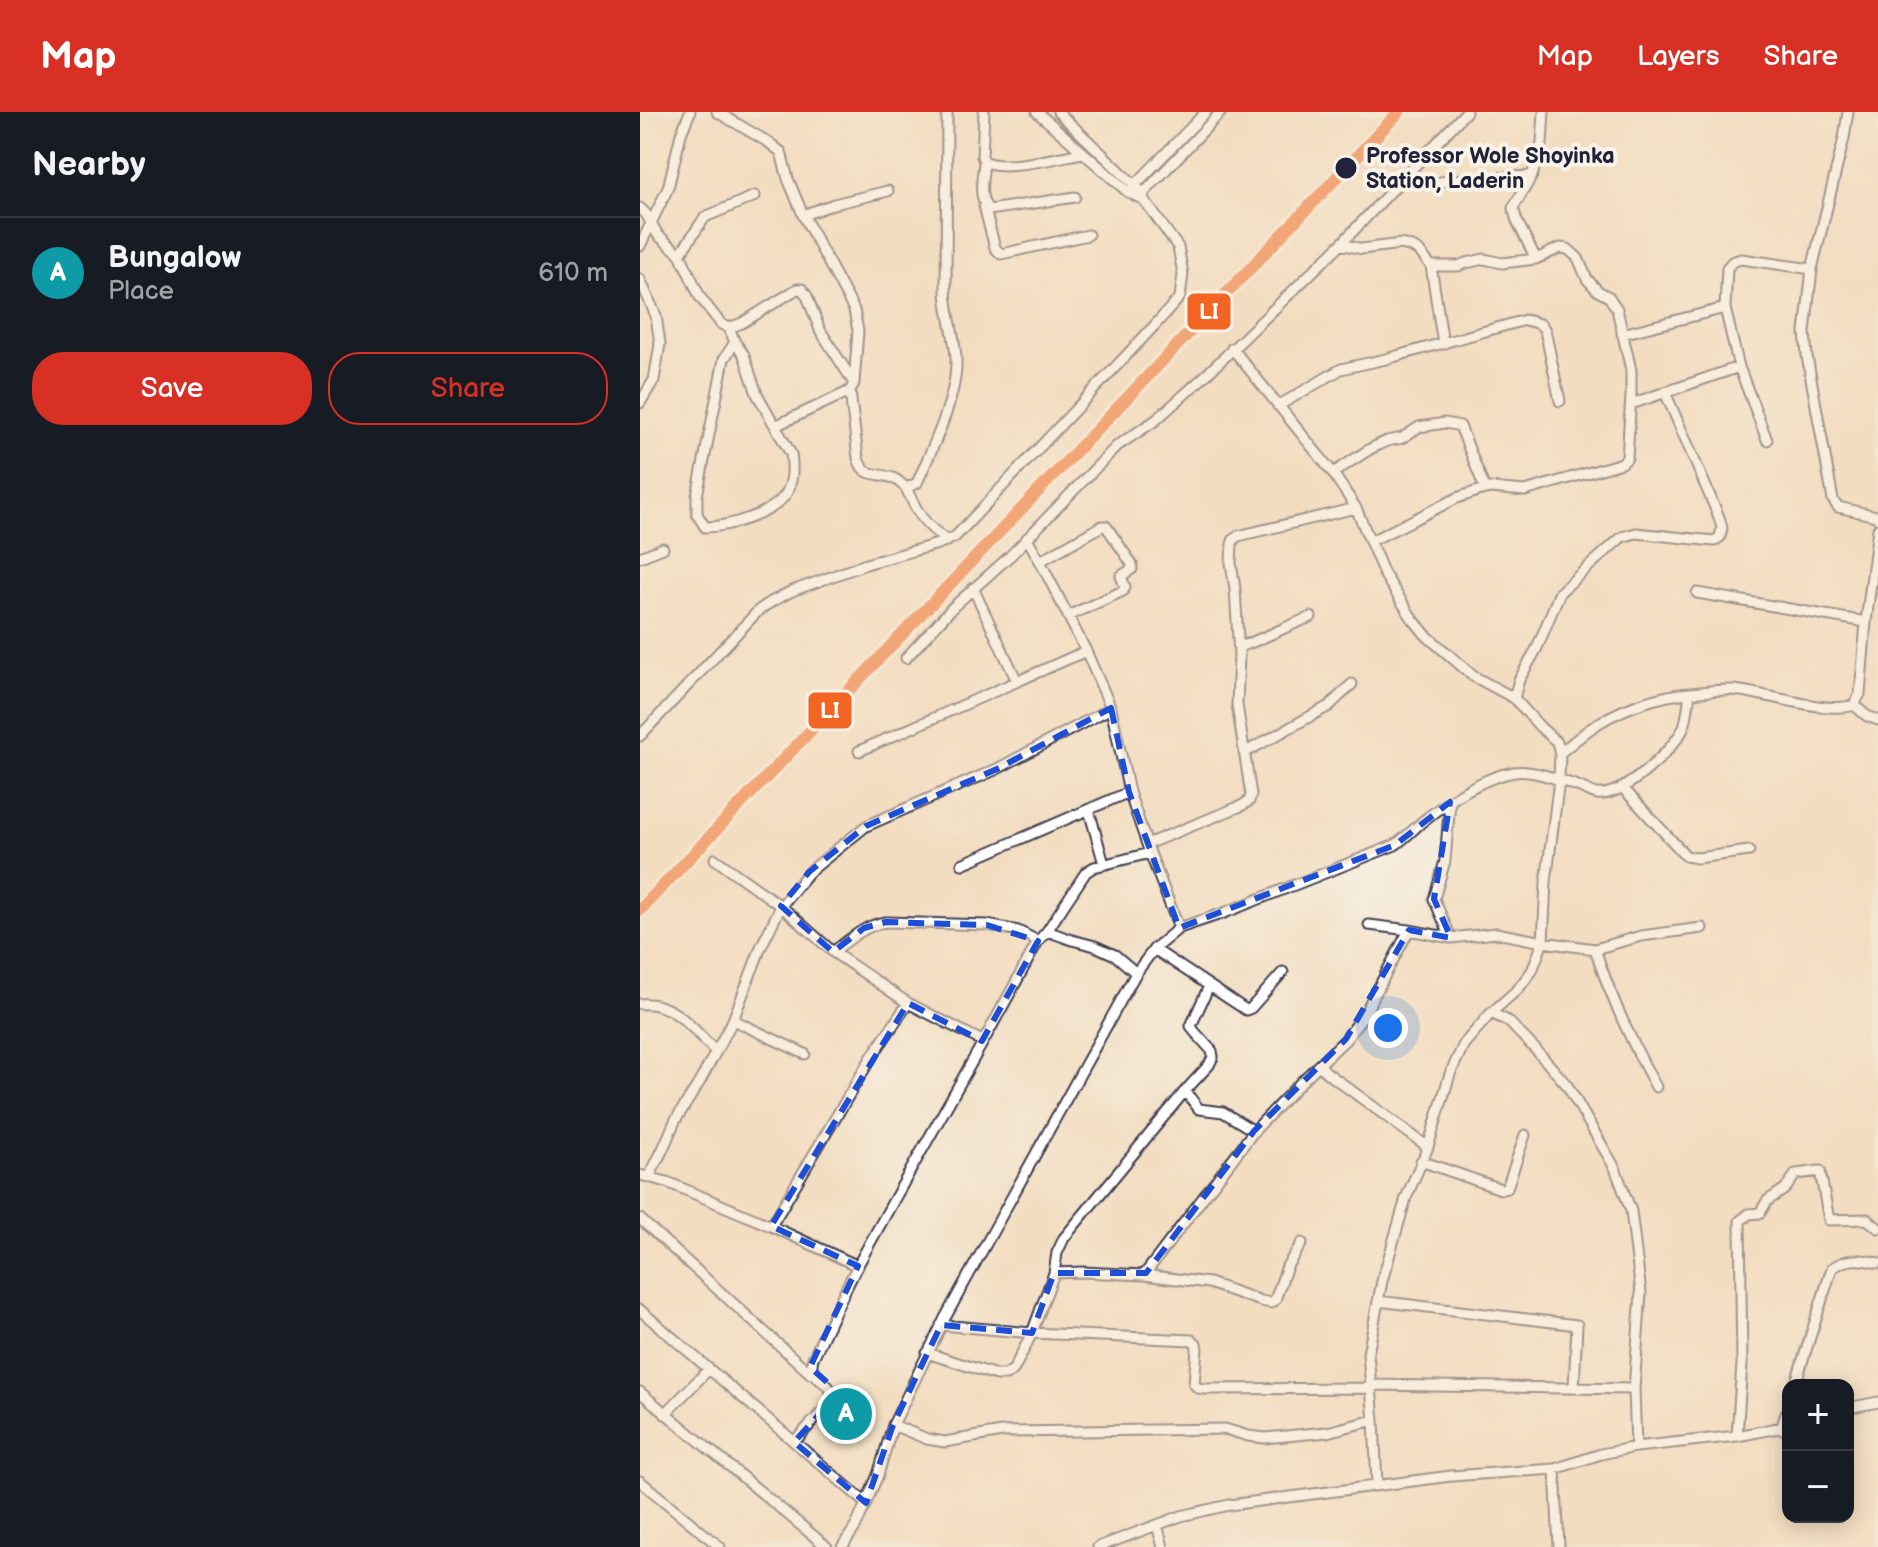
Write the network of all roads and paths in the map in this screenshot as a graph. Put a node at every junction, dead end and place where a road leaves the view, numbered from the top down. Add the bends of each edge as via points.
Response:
1 (690, 112) edge
2 (717, 112) edge
3 (947, 112) edge
4 (984, 112) edge
5 (1037, 112) edge
6 (1058, 112) edge
7 (1206, 112) edge
8 (1221, 112) edge
9 (1466, 112) edge
10 (1544, 112) edge
11 (1848, 112) edge
12 (1082, 153) junction
13 (984, 161) junction
14 (1532, 176) junction
15 (1403, 179) junction
16 (1131, 188) junction
17 (888, 191) dead end
18 (755, 196) dead end
19 (1075, 197) dead end
20 (1142, 197) junction
21 (984, 206) junction
22 (640, 208) edge
23 (803, 215) junction
24 (651, 225) junction
25 (1088, 235) dead end
26 (1341, 244) junction
27 (640, 246) edge
28 (680, 254) junction
29 (1536, 259) junction
30 (1431, 266) junction
31 (1812, 269) junction
32 (640, 279) edge
33 (1725, 308) junction
34 (729, 328) junction
35 (1622, 334) junction
36 (735, 342) junction
37 (1443, 344) junction
38 (1232, 348) junction
39 (1739, 367) junction
40 (852, 387) junction
41 (1665, 392) junction
42 (1560, 401) dead end
43 (640, 403) edge
44 (1631, 404) junction
45 (1278, 406) junction
46 (775, 426) junction
47 (1767, 440) dead end
48 (1333, 473) junction
49 (906, 488) junction
50 (1485, 489) junction
51 (1356, 508) junction
52 (1878, 519) edge
53 (1878, 529) edge
54 (1027, 538) junction
55 (947, 541) junction
56 (1371, 541) junction
57 (663, 548) dead end
58 (640, 557) edge
59 (1040, 561) junction
60 (973, 588) junction
61 (1697, 593) dead end
62 (1068, 616) junction
63 (1311, 617) dead end
64 (1866, 622) junction
65 (1239, 647) junction
66 (1086, 651) junction
67 (906, 658) dead end
68 (1017, 681) junction
69 (1352, 684) dead end
70 (1690, 693) junction
71 (1514, 698) junction
72 (1854, 705) junction
73 (1111, 708) junction
74 (1878, 720) edge
75 (640, 736) edge
76 (859, 751) dead end
77 (1244, 753) junction
78 (1560, 753) junction
79 (1559, 780) junction
80 (1622, 787) junction
81 (1129, 792) junction
82 (1450, 802) junction
83 (1089, 810) junction
84 (1148, 849) junction
85 (1749, 851) dead end
86 (715, 859) dead end
87 (962, 864) dead end
88 (1104, 864) junction
89 (781, 906) junction
90 (1369, 925) dead end
91 (1179, 928) junction
92 (1702, 928) dead end
93 (1409, 930) junction
94 (1047, 931) junction
95 (1451, 938) junction
96 (1038, 941) junction
97 (1543, 942) junction
98 (1154, 949) junction
99 (1595, 949) junction
100 (833, 952) junction
101 (1283, 972) dead end
102 (1136, 973) junction
103 (1209, 986) junction
104 (908, 1003) junction
105 (640, 1004) edge
106 (1491, 1013) junction
107 (733, 1020) junction
108 (982, 1041) junction
109 (716, 1052) junction
110 (805, 1054) dead end
111 (1320, 1065) junction
112 (1656, 1087) dead end
113 (1185, 1091) junction
114 (1254, 1131) junction
115 (1525, 1135) dead end
116 (1428, 1147) junction
117 (1421, 1161) junction
118 (644, 1176) edge
119 (640, 1219) edge
120 (771, 1226) junction
121 (1878, 1228) edge
122 (1302, 1243) dead end
123 (1878, 1263) edge
124 (858, 1266) junction
125 (1054, 1273) junction
126 (1144, 1275) junction
127 (1378, 1301) junction
128 (640, 1310) edge
129 (941, 1325) junction
130 (1032, 1333) junction
131 (927, 1353) junction
132 (709, 1369) junction
133 (814, 1376) junction
134 (1797, 1379) edge
135 (1371, 1387) junction
136 (1574, 1388) junction
137 (1634, 1389) junction
138 (640, 1392) edge
139 (1878, 1402) edge
140 (1854, 1407) edge
141 (665, 1414) junction
142 (1374, 1420) junction
143 (893, 1425) junction
144 (1782, 1428) edge
145 (1737, 1436) junction
146 (794, 1442) junction
147 (1636, 1447) junction
148 (1555, 1469) junction
149 (640, 1482) edge
150 (1377, 1485) junction
151 (866, 1503) junction
152 (1157, 1525) junction
153 (720, 1547) edge
154 (827, 1547) edge
155 (842, 1547) edge
156 (1098, 1547) edge
157 (1163, 1547) edge
158 (1559, 1547) edge

1 - 24 street
2 - 23 street via 781,152
3 - 49 street via 946,291 956,380 917,483
4 - 13 street
5 - 12 street
6 - 16 street
7 - 16 street
8 - 20 street
9 - 15 street
10 - 14 street
11 - 31 street
12 - 13 street via 1018,164
12 - 16 street
13 - 21 street
14 - 15 street via 1434,185
14 - 29 street via 1513,208
15 - 26 street
16 - 20 street
17 - 23 street
18 - 28 street via 705,217
19 - 21 street via 989,210
20 - 55 street via 1178,247 1180,297
21 - 25 street via 1001,254
22 - 24 street
23 - 40 street via 854,310 858,331
24 - 27 street
24 - 28 street
26 - 30 street via 1362,249 1401,244 1419,251
26 - 38 street
28 - 34 street via 700,297
29 - 30 street
29 - 35 street via 1568,249 1587,279 1617,309
30 - 37 street
31 - 33 street via 1732,262 1727,268
31 - 52 street via 1807,356 1833,500 1838,507
32 - 43 street via 656,316 660,344 654,380
33 - 35 street
33 - 39 street
34 - 36 street
34 - 40 street via 802,289
35 - 44 street via 1631,370
36 - 46 street
36 - 46 street via 724,359 697,496 697,514 705,527 746,519 786,495 793,463
37 - 42 street via 1525,320 1540,324
37 - 45 street via 1341,369
38 - 45 street
38 - 54 street via 1156,420 1117,446
39 - 41 street
39 - 47 street
40 - 46 street
40 - 49 street via 860,466
41 - 44 street
41 - 71 street via 1719,517 1720,537 1622,537 1560,592
44 - 50 street via 1627,458 1622,463 1525,491
45 - 48 street
48 - 50 street via 1387,441 1445,423 1460,426
48 - 51 street
49 - 55 street via 919,516
50 - 56 street
51 - 56 street
51 - 65 street via 1234,539 1231,563
53 - 64 street
54 - 59 street
54 - 60 street
55 - 75 street via 866,564 771,602
56 - 71 street via 1384,574 1426,635 1473,676
57 - 58 street
59 - 62 street
59 - 62 street via 1106,526 1132,564 1121,576 1123,591
60 - 67 street
60 - 68 street
61 - 64 street
62 - 66 street
63 - 65 street
64 - 72 street via 1860,694
65 - 77 street via 1237,705
66 - 68 street
66 - 73 street
68 - 76 street
69 - 77 street via 1329,706
70 - 72 street via 1731,690 1837,709
70 - 78 street via 1655,699 1612,716
70 - 80 street via 1682,732 1649,768
71 - 78 street via 1557,742
72 - 74 street
73 - 81 street
73 - 89 street via 997,769 866,826 809,872
77 - 84 street via 1249,801
78 - 79 street
79 - 80 street via 1597,794
79 - 82 street via 1515,772 1488,780
79 - 97 street
80 - 85 street via 1686,856
81 - 83 street
81 - 84 street
82 - 91 street via 1395,845
82 - 95 street via 1445,861 1434,899
83 - 87 street
83 - 88 street
84 - 88 street
84 - 91 street
86 - 89 street
88 - 94 street via 1086,872
89 - 100 street
89 - 107 street
90 - 93 street
91 - 98 street
92 - 99 street
93 - 95 street
93 - 111 street via 1364,1015
94 - 96 street
94 - 102 street via 1115,955
95 - 97 street via 1496,933
96 - 100 street via 987,925 886,922 864,928
96 - 108 street
97 - 99 street
97 - 106 street via 1532,971
98 - 102 street
98 - 103 street
99 - 112 street
100 - 104 street
101 - 103 street via 1246,1010
102 - 129 street
103 - 113 street via 1191,1026 1213,1057
104 - 108 street
104 - 120 street
105 - 109 street via 677,1013
106 - 116 street via 1464,1044
106 - 137 street via 1508,1021 1567,1085 1615,1168 1631,1211 1641,1293
107 - 109 street
107 - 110 street
108 - 124 street
109 - 118 street
111 - 114 street
111 - 116 street
113 - 114 street via 1199,1109 1223,1112
113 - 125 street via 1064,1238
114 - 126 street
115 - 117 street via 1507,1188
116 - 117 street
117 - 127 street
118 - 120 street
119 - 133 street
120 - 124 street
121 - 145 street via 1867,1219 1829,1220 1820,1171 1796,1174 1760,1213 1740,1221
122 - 126 street via 1271,1303 1209,1283
123 - 134 street via 1855,1258 1832,1268
124 - 133 street via 813,1358
125 - 126 street
125 - 130 street
127 - 135 street via 1368,1354
127 - 136 street via 1577,1325
128 - 132 street
129 - 130 street
129 - 131 street
130 - 131 street via 1006,1375
130 - 135 street via 1192,1340 1198,1388
131 - 143 street
132 - 141 street
132 - 146 street
133 - 146 street via 829,1386 831,1402
135 - 136 street
135 - 142 street
136 - 137 street
137 - 147 street
138 - 141 street
139 - 140 street
141 - 154 street
142 - 143 street via 1327,1432 1265,1438 1225,1429 1015,1431 945,1442
142 - 150 street
143 - 151 street
144 - 145 street
145 - 147 street
146 - 151 street
147 - 148 street
148 - 150 street
148 - 158 street
149 - 153 street
150 - 152 street via 1229,1505
151 - 155 street
152 - 156 street
152 - 157 street

